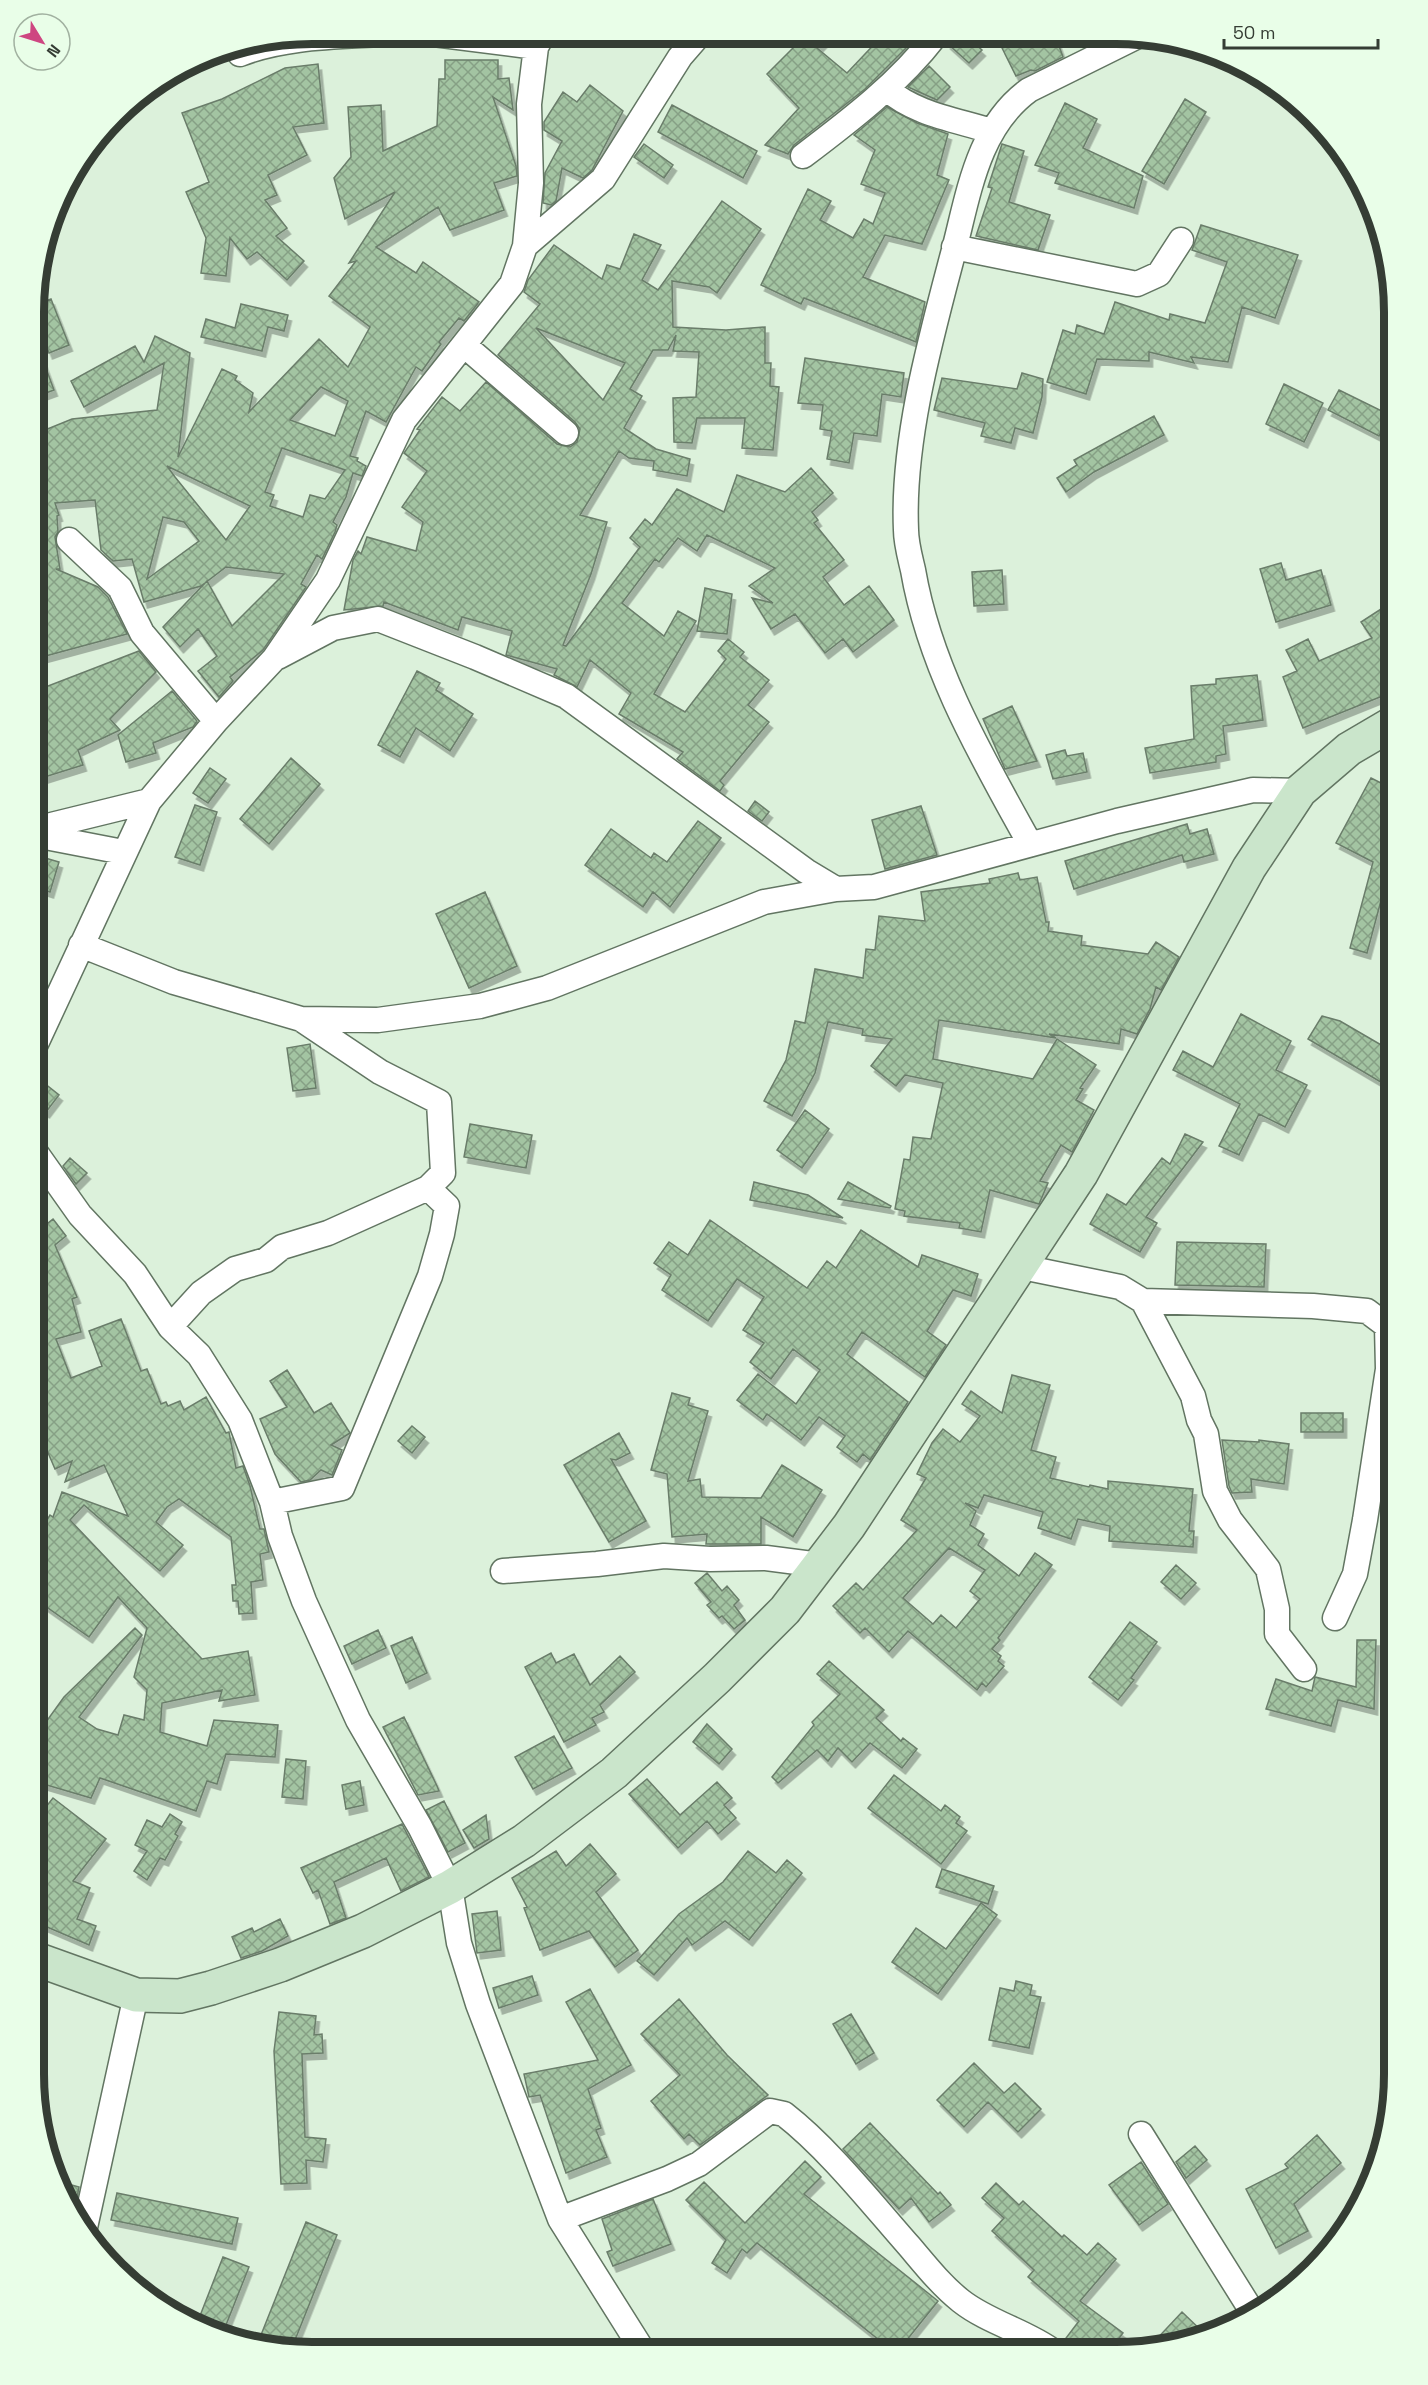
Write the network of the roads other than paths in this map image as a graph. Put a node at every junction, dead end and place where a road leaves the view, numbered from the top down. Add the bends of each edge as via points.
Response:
1 (538, 44) edge
2 (691, 44) edge
3 (929, 44) edge
4 (1122, 44) edge
5 (245, 52) edge
6 (240, 54) dead end
7 (887, 89) junction
8 (991, 131) junction
9 (803, 156) dead end
10 (1181, 240) dead end
11 (525, 246) junction
12 (954, 248) junction
13 (464, 345) junction
14 (566, 433) dead end
15 (69, 540) dead end
16 (274, 659) junction
17 (216, 720) junction
18 (1384, 728) edge
19 (1300, 791) junction
20 (149, 801) junction
21 (44, 827) edge
22 (44, 837) edge
23 (1030, 844) junction
24 (123, 852) junction
25 (836, 889) junction
26 (81, 945) junction
27 (301, 1018) junction
28 (44, 1026) edge
29 (44, 1164) edge
30 (428, 1188) junction
31 (1022, 1267) junction
32 (1143, 1301) junction
33 (1384, 1324) edge
34 (170, 1327) junction
35 (1384, 1396) edge
36 (272, 1502) junction
37 (820, 1565) junction
38 (502, 1571) dead end
39 (1335, 1618) dead end
40 (1304, 1669) dead end
41 (450, 1887) junction
42 (44, 1962) edge
43 (136, 1995) junction
44 (1141, 2134) dead end
45 (87, 2219) edge
46 (560, 2219) junction
47 (1249, 2307) edge
48 (637, 2342) edge
49 (1040, 2342) edge

1 - 11 street via 529,104 531,183
2 - 11 street via 603,179
3 - 7 street
4 - 8 street via 1029,90
5 - 6 street
7 - 8 street via 914,107
7 - 9 street
8 - 12 street
10 - 12 street via 1159,274 1137,284
11 - 13 street via 512,284
12 - 23 street via 932,331 908,465 906,532 919,607 948,689
13 - 14 street
13 - 16 street via 404,420 328,580
15 - 17 street via 120,588 142,633
16 - 17 street
16 - 25 street via 333,628 378,619 475,657 566,696
17 - 20 street
18 - 19 main road via 1349,748
19 - 23 street via 1253,790
19 - 31 main road via 1249,868 1081,1174
20 - 21 street
20 - 24 street
22 - 24 street
23 - 25 street via 874,887
24 - 26 street
25 - 27 street via 764,902 547,988 480,1006 378,1020
26 - 27 street via 174,982
26 - 28 street
27 - 30 street via 380,1072 439,1102 443,1173
29 - 34 street via 80,1215 135,1274
30 - 34 street via 328,1233 282,1247 266,1260 235,1269 201,1293
30 - 36 street via 447,1206 430,1276 342,1488
31 - 32 street via 1120,1287
31 - 37 main road
32 - 33 street via 1367,1311
32 - 40 street via 1193,1396 1206,1434 1215,1491 1230,1520 1268,1569 1277,1609 1277,1634
34 - 36 street via 199,1355 240,1420
35 - 39 street via 1355,1574
36 - 41 street via 304,1601 358,1720
37 - 38 street via 766,1558 664,1556
37 - 41 main road via 778,1618 614,1773 524,1841
41 - 43 main road via 363,1931 280,1965 180,1996
41 - 46 street via 459,1943 478,2004
42 - 43 main road
43 - 45 street
44 - 47 street
46 - 48 street
46 - 49 street via 699,2164 770,2111 784,2114 962,2301

